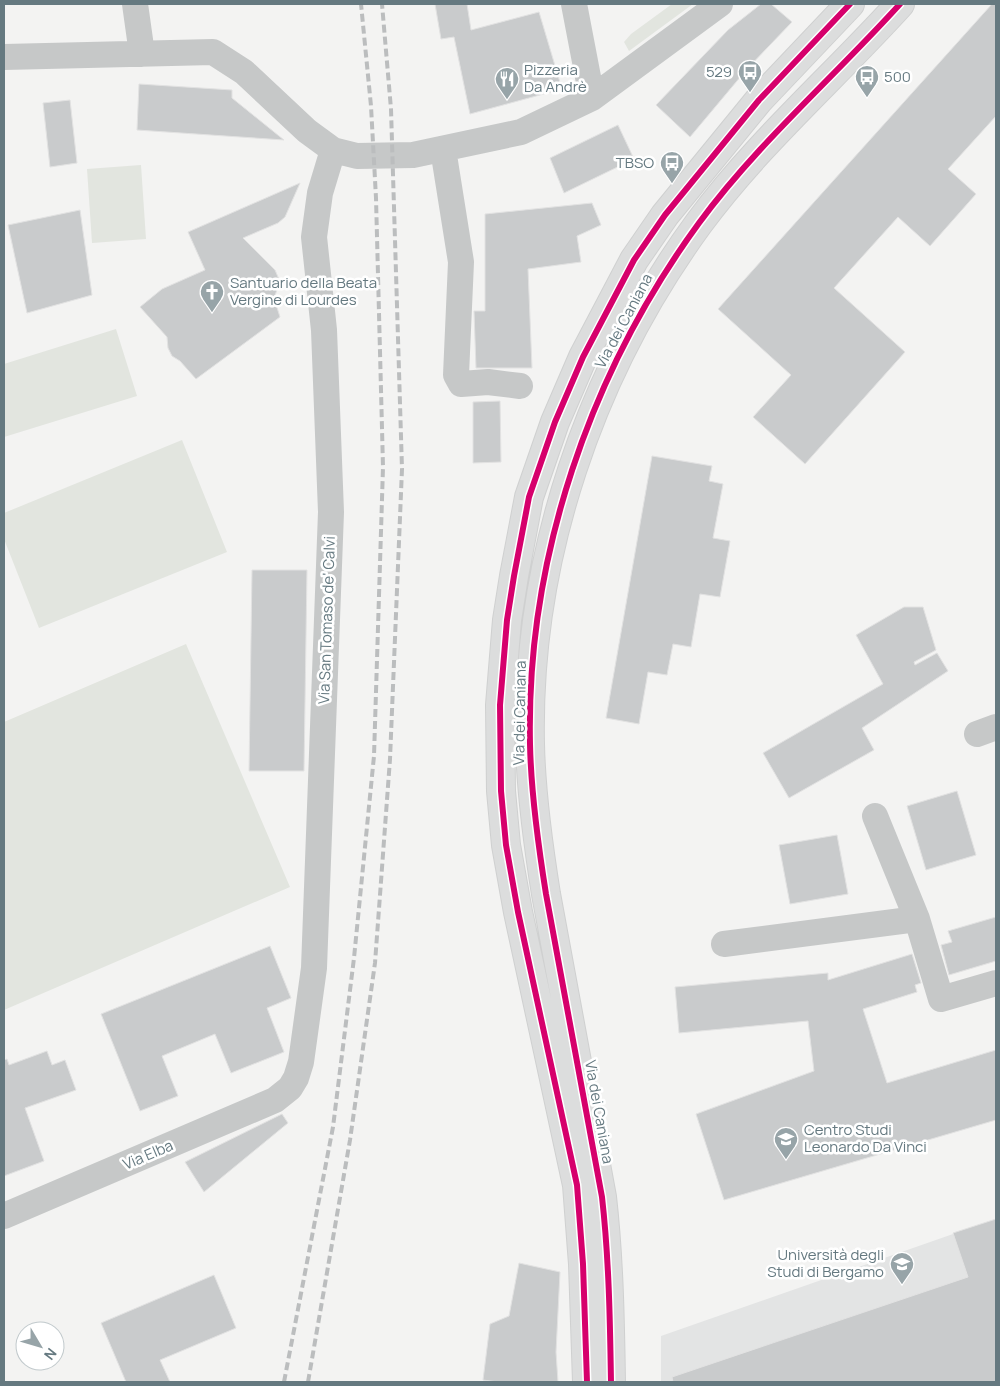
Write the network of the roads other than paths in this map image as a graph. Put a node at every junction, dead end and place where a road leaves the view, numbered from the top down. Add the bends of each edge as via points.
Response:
1 (135, 4) edge
2 (574, 4) edge
3 (720, 4) edge
4 (850, 4) edge
5 (900, 4) edge
6 (142, 54) junction
7 (4, 57) edge
8 (592, 98) junction
9 (443, 149) junction
10 (333, 150) junction
11 (520, 386) dead end
12 (875, 816) dead end
13 (917, 919) junction
14 (724, 944) dead end
15 (996, 983) edge
16 (290, 1088) joint
17 (4, 1216) edge
18 (587, 1382) edge
19 (612, 1382) edge

1 - 6 street
2 - 8 street
3 - 8 street
4 - 18 main road, Via dei Caniana via 759,100 634,260 583,357 555,422 530,498 514,576 500,705 500,791 518,912 577,1185
5 - 19 main road, Via dei Caniana via 742,169 699,222 658,283 626,340 594,408 574,463 541,594 532,665 532,791 546,894 602,1198 609,1271
6 - 7 street
6 - 10 street via 213,52 244,72 307,131
8 - 9 street via 521,132
9 - 10 street via 413,155 366,156
9 - 11 street via 461,262 456,375 461,384 488,382
10 - 16 street, Via San Tomaso de' Calvi via 320,193 314,237 324,330 331,512 314,968 301,1062
12 - 13 street
13 - 14 street
13 - 15 street via 941,999
16 - 17 street, Via Elba via 275,1100

